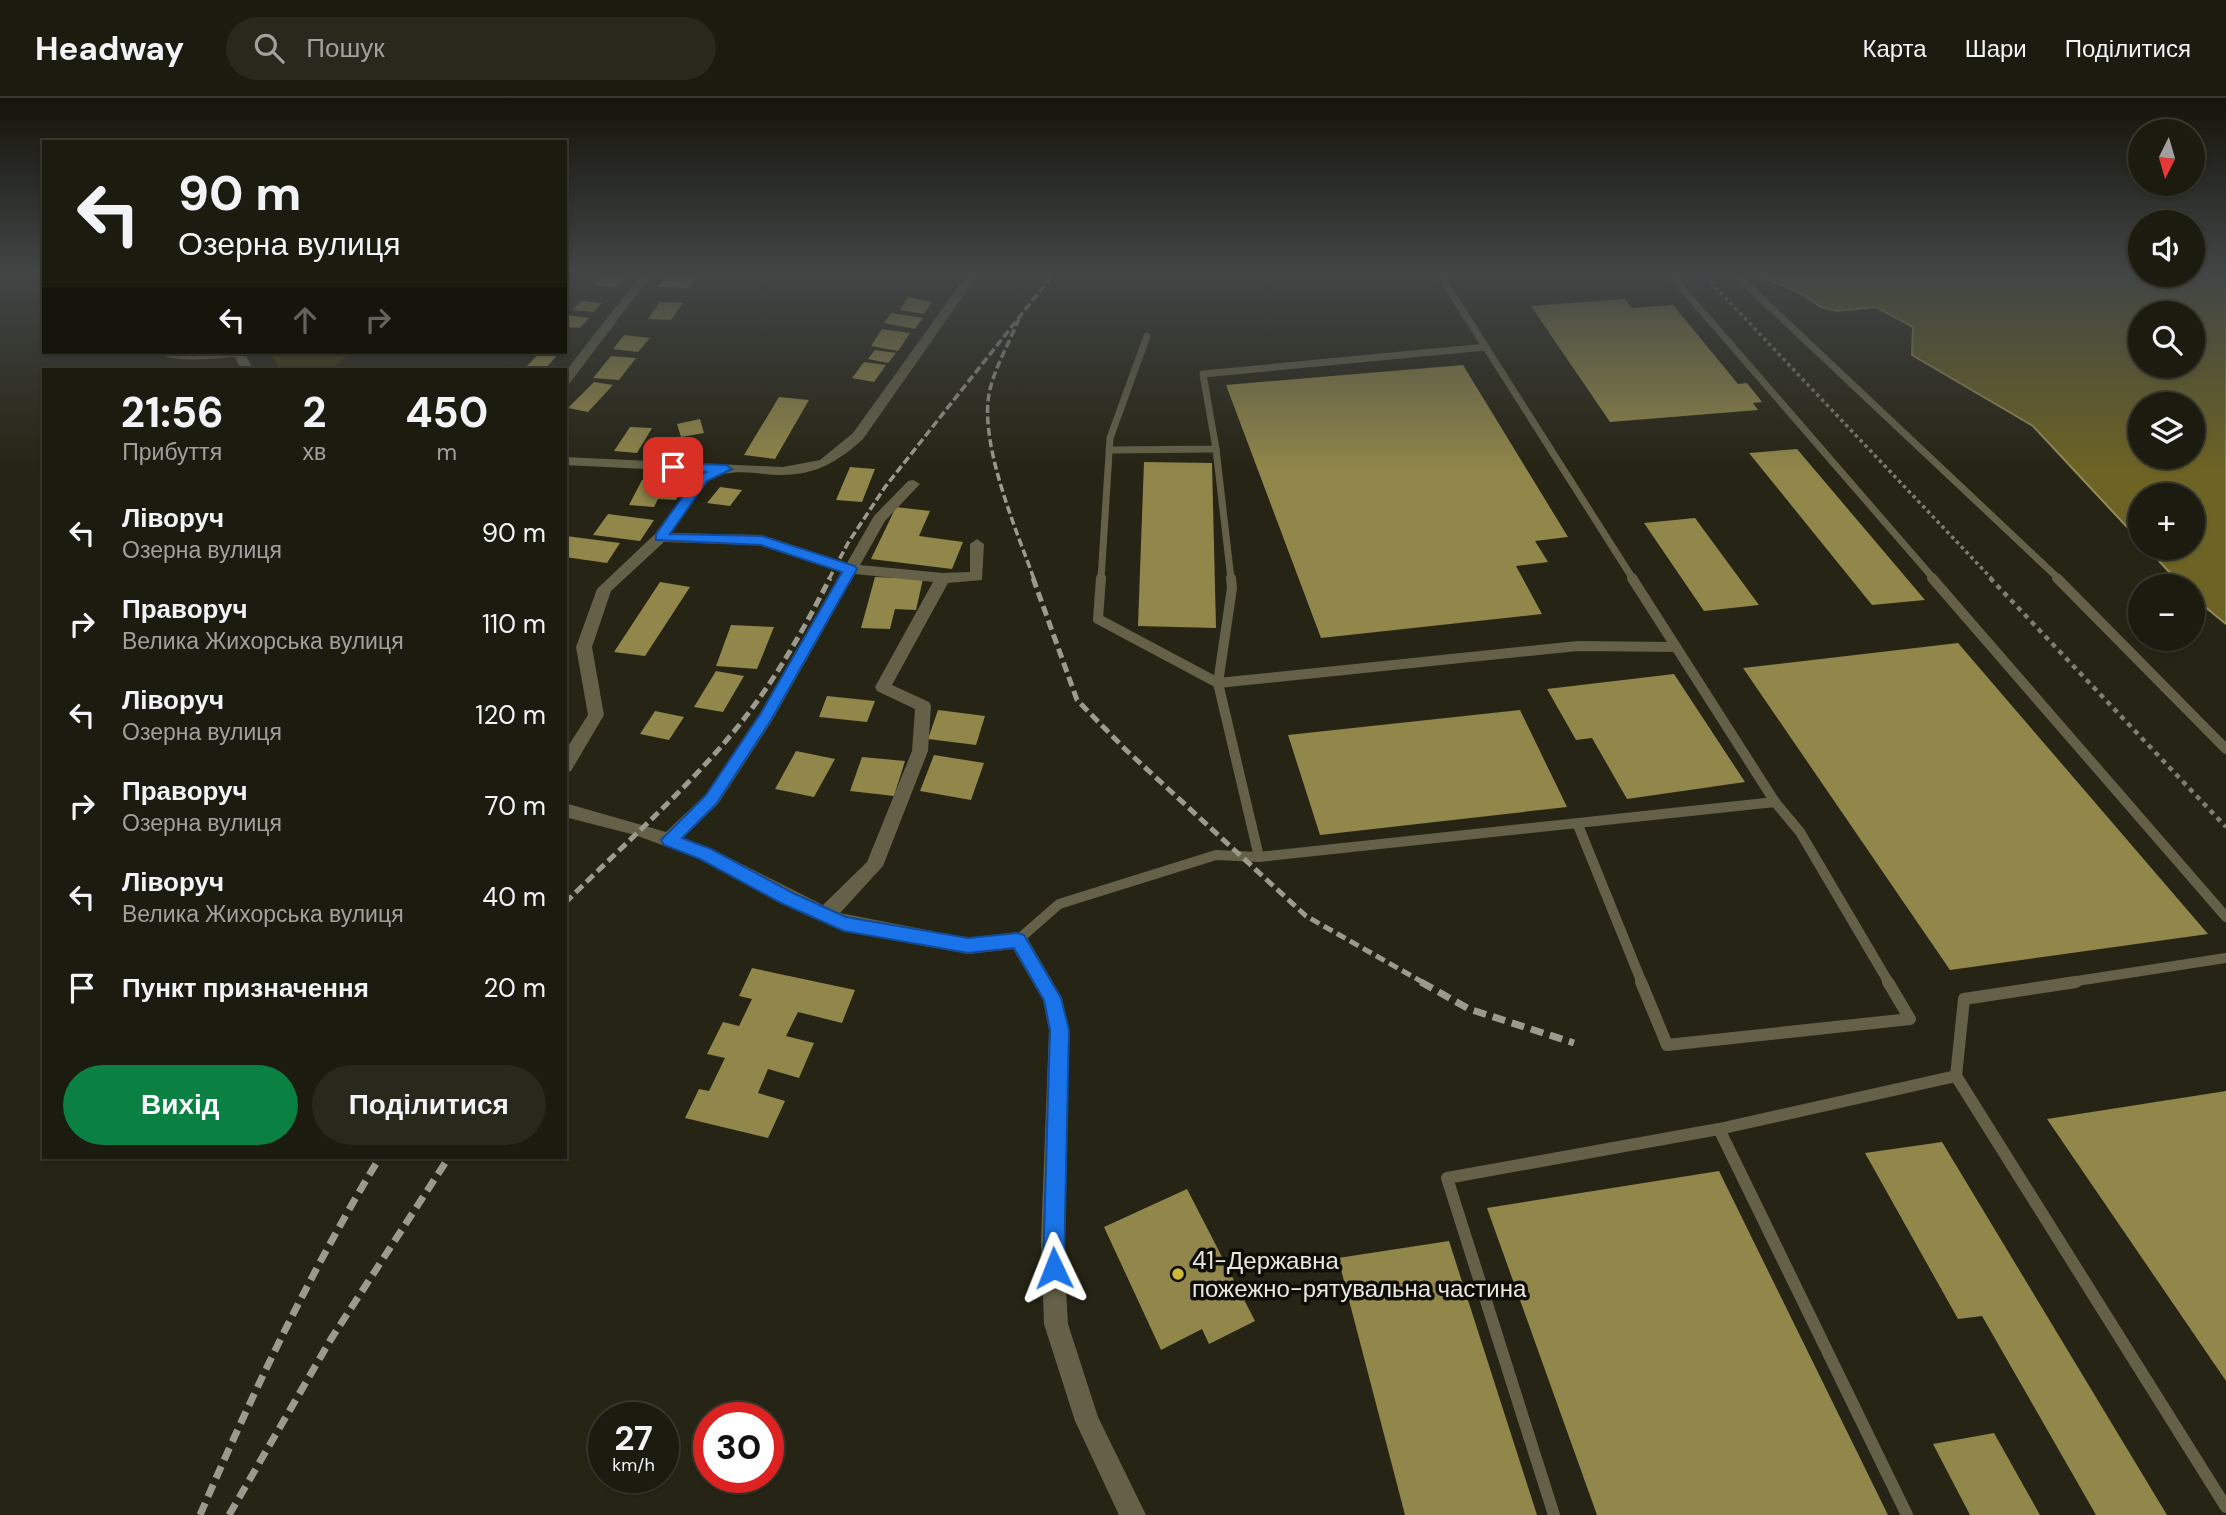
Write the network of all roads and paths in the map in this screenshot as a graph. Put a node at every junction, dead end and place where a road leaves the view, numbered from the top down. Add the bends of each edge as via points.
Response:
1 (598, 338) edge
2 (928, 338) edge
3 (1146, 338) edge
4 (1480, 338) edge
5 (1725, 338) edge
6 (1764, 338) edge
7 (1803, 338) edge
8 (1486, 347) junction
9 (180, 354) edge
10 (214, 354) edge
11 (567, 378) edge
12 (1216, 449) junction
13 (1110, 450) junction
14 (567, 461) edge
15 (726, 469) junction
16 (913, 484) dead end
17 (660, 537) junction
18 (977, 544) dead end
19 (850, 569) junction
20 (943, 578) junction
21 (1676, 646) junction
22 (1218, 683) junction
23 (2226, 749) edge
24 (567, 763) edge
25 (1775, 802) junction
26 (567, 811) edge
27 (1578, 825) junction
28 (2226, 827) edge
29 (669, 840) junction
30 (1259, 857) junction
31 (825, 915) junction
32 (2226, 917) edge
33 (1018, 940) junction
34 (2226, 958) edge
35 (1956, 1076) junction
36 (1719, 1129) junction
37 (2226, 1507) edge
38 (1133, 1515) edge
39 (1554, 1515) edge
40 (1907, 1515) edge

1 - 11 street
2 - 15 street via 858,436 834,460 811,469
3 - 13 lane via 1110,438
4 - 8 lane
5 - 32 lane
6 - 28 path
7 - 23 lane via 2043,563
8 - 12 lane via 1203,373
8 - 21 lane
9 - 10 street
12 - 13 lane
12 - 22 lane via 1232,587
13 - 22 lane via 1098,619
14 - 15 street
15 - 17 street via 702,478
16 - 19 street via 879,519
17 - 19 street via 762,540
17 - 24 street via 604,589 584,647 596,715
18 - 20 street via 977,577
19 - 20 street
19 - 29 street via 766,717 712,799
20 - 31 street via 883,687 923,706 920,751 874,866
21 - 22 lane via 1578,646
21 - 25 lane
22 - 30 lane
25 - 27 lane
25 - 27 lane via 1800,832 1910,1019 1667,1045
26 - 29 street
27 - 30 lane
29 - 31 street
30 - 33 lane via 1216,855 1059,904
31 - 33 street via 844,923 968,946
33 - 38 street via 1052,998 1059,1030 1052,1240 1056,1324 1087,1421
34 - 35 lane via 1964,999
35 - 36 lane
35 - 37 lane
36 - 39 lane via 1447,1178
36 - 40 lane

